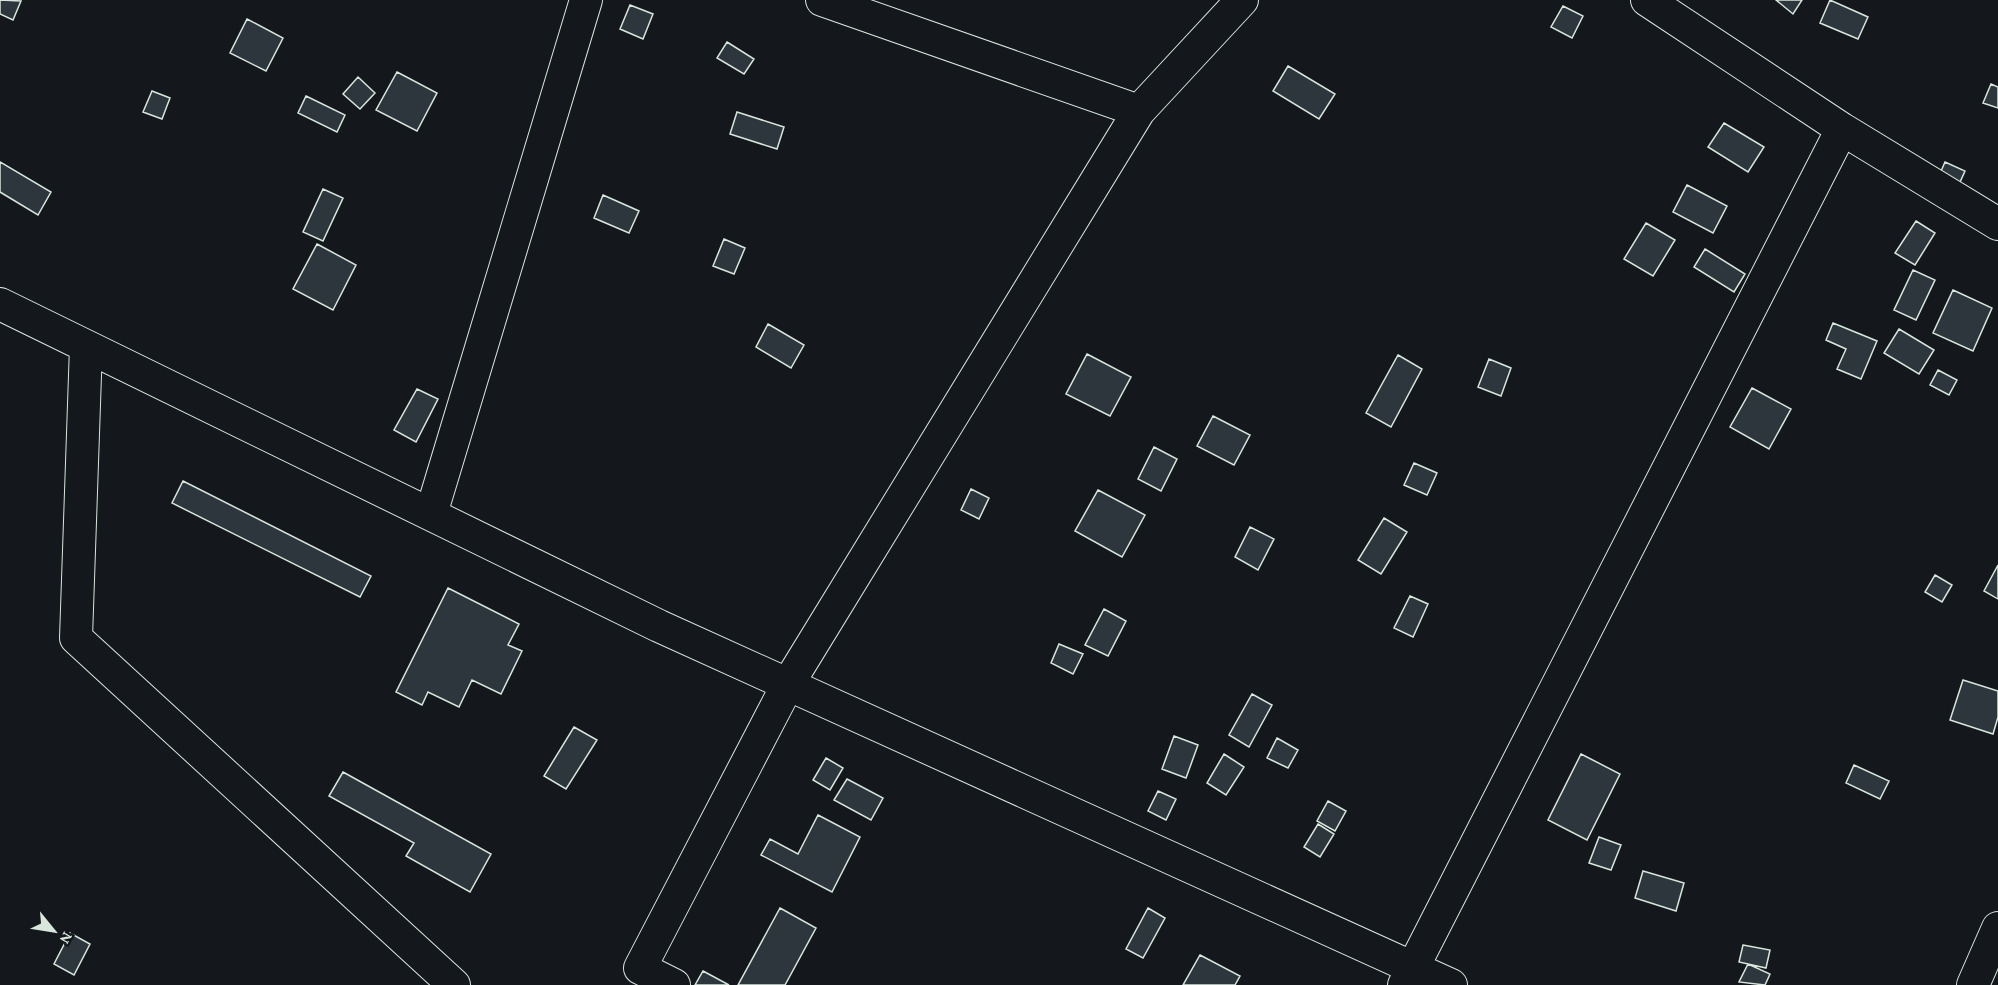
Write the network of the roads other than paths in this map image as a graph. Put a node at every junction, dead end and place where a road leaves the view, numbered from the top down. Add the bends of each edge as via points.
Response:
1 (586, 0) edge
2 (822, 0) edge
3 (1242, 0) edge
4 (1647, 0) edge
5 (1140, 111) junction
6 (1842, 129) junction
7 (1998, 224) edge
8 (0, 304) edge
9 (86, 346) junction
10 (431, 514) junction
11 (788, 684) junction
12 (1998, 928) edge
13 (1408, 976) edge
14 (634, 977) edge
15 (454, 985) edge
16 (674, 985) edge
17 (1451, 985) edge
18 (1973, 985) edge

1 - 10 street
2 - 5 street
3 - 5 street
4 - 6 street
5 - 11 street
6 - 7 street
6 - 13 street
8 - 9 street
9 - 10 street
9 - 15 street via 76,638
10 - 11 street via 659,626
11 - 13 street
11 - 14 street
12 - 18 street
13 - 17 street
14 - 16 street

